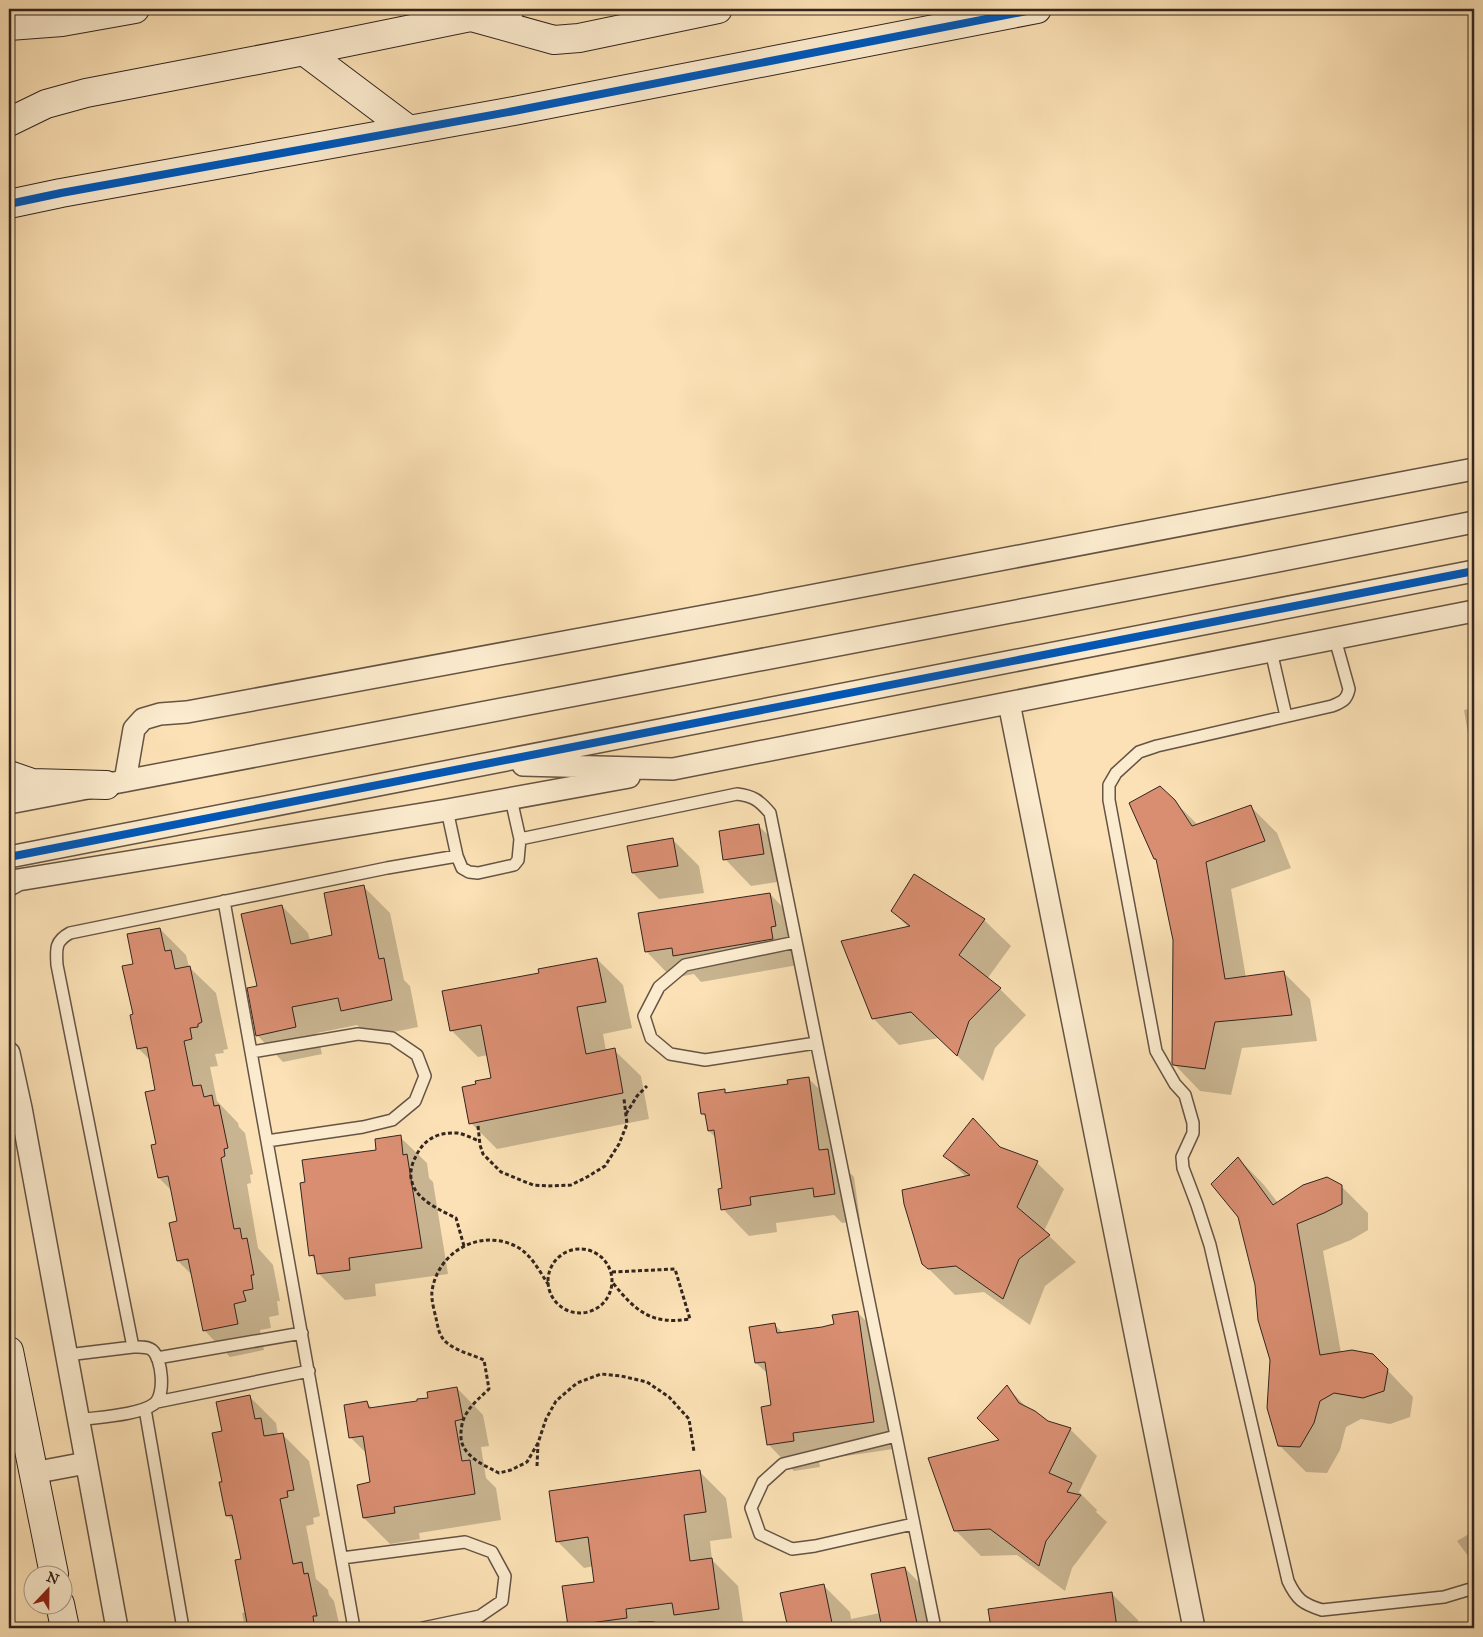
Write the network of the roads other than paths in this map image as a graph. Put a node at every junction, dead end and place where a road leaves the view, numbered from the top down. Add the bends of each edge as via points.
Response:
1 (135, 9) edge
2 (510, 9) edge
3 (718, 9) edge
4 (1037, 9) edge
5 (471, 17) junction
6 (9, 26) edge
7 (304, 51) junction
8 (9, 122) edge
9 (409, 130) junction
10 (9, 204) edge
11 (1474, 469) edge
12 (1474, 522) edge
13 (1474, 571) edge
14 (1474, 612) edge
15 (1335, 639) junction
16 (1272, 651) junction
17 (1009, 703) junction
18 (1286, 716) junction
19 (482, 764) junction
20 (673, 769) junction
21 (9, 775) edge
22 (116, 783) junction
23 (511, 798) junction
24 (9, 803) edge
25 (448, 810) junction
26 (520, 839) junction
27 (457, 856) junction
28 (9, 857) edge
29 (9, 884) edge
30 (224, 902) junction
31 (796, 942) junction
32 (816, 1043) junction
33 (252, 1052) junction
34 (9, 1053) edge
35 (267, 1141) junction
36 (302, 1333) junction
37 (133, 1347) junction
38 (9, 1351) edge
39 (66, 1355) junction
40 (157, 1358) junction
41 (309, 1371) junction
42 (157, 1402) junction
43 (145, 1409) junction
44 (79, 1420) junction
45 (896, 1436) junction
46 (86, 1462) junction
47 (33, 1473) junction
48 (913, 1524) junction
49 (342, 1558) junction
50 (52, 1564) edge
51 (1474, 1588) edge
52 (62, 1614) edge
53 (65, 1628) edge
54 (117, 1628) edge
55 (183, 1628) edge
56 (354, 1628) edge
57 (423, 1628) edge
58 (641, 1628) edge
59 (652, 1628) edge
60 (935, 1628) edge
61 (1194, 1628) edge

1 - 6 street via 62,22
2 - 5 street
3 - 5 street via 579,38 554,40
4 - 9 street
5 - 7 street
7 - 8 street via 86,93 46,104
7 - 9 street
9 - 10 street
11 - 22 street via 206,709 160,714 143,719 134,729
12 - 22 street
13 - 19 street
14 - 15 street
15 - 16 street
15 - 18 lane via 1348,695 1343,702 1332,706
16 - 17 street
16 - 18 lane
17 - 20 street
17 - 61 street
18 - 51 lane via 1139,752 1116,773 1109,785 1109,800 1156,1051 1185,1095 1193,1123 1193,1134 1182,1157 1183,1168 1210,1245 1288,1581 1294,1594 1305,1604 1322,1610 1444,1597
19 - 20 street
19 - 28 street
20 - 23 street
21 - 22 street via 32,783
22 - 24 street
23 - 25 street
23 - 26 lane
25 - 27 lane
25 - 29 street
26 - 27 lane via 518,860 514,865 469,872 462,868
26 - 31 lane via 737,794 750,796 770,813
27 - 30 lane
30 - 33 lane
30 - 37 lane via 70,933 61,938 56,951
31 - 32 lane
31 - 32 lane via 685,965 659,988 644,1016 651,1038 670,1054 705,1060
32 - 45 lane
33 - 35 lane
33 - 35 lane via 358,1034 392,1038 417,1055 426,1076 415,1101 392,1120
34 - 39 street
35 - 36 lane
36 - 40 lane
36 - 41 lane
37 - 39 lane
37 - 40 lane via 153,1350
38 - 47 street
39 - 44 street
40 - 42 lane via 162,1384
41 - 42 lane
41 - 49 lane
42 - 43 lane
43 - 44 lane
43 - 55 lane
44 - 46 street
45 - 48 lane
45 - 48 lane via 783,1464 763,1482 751,1508 760,1534 792,1549
46 - 47 street
46 - 54 street
47 - 50 street
48 - 60 lane
49 - 56 lane
49 - 57 lane via 465,1542 492,1552 505,1576 502,1601 480,1616
52 - 53 street
58 - 59 lane

